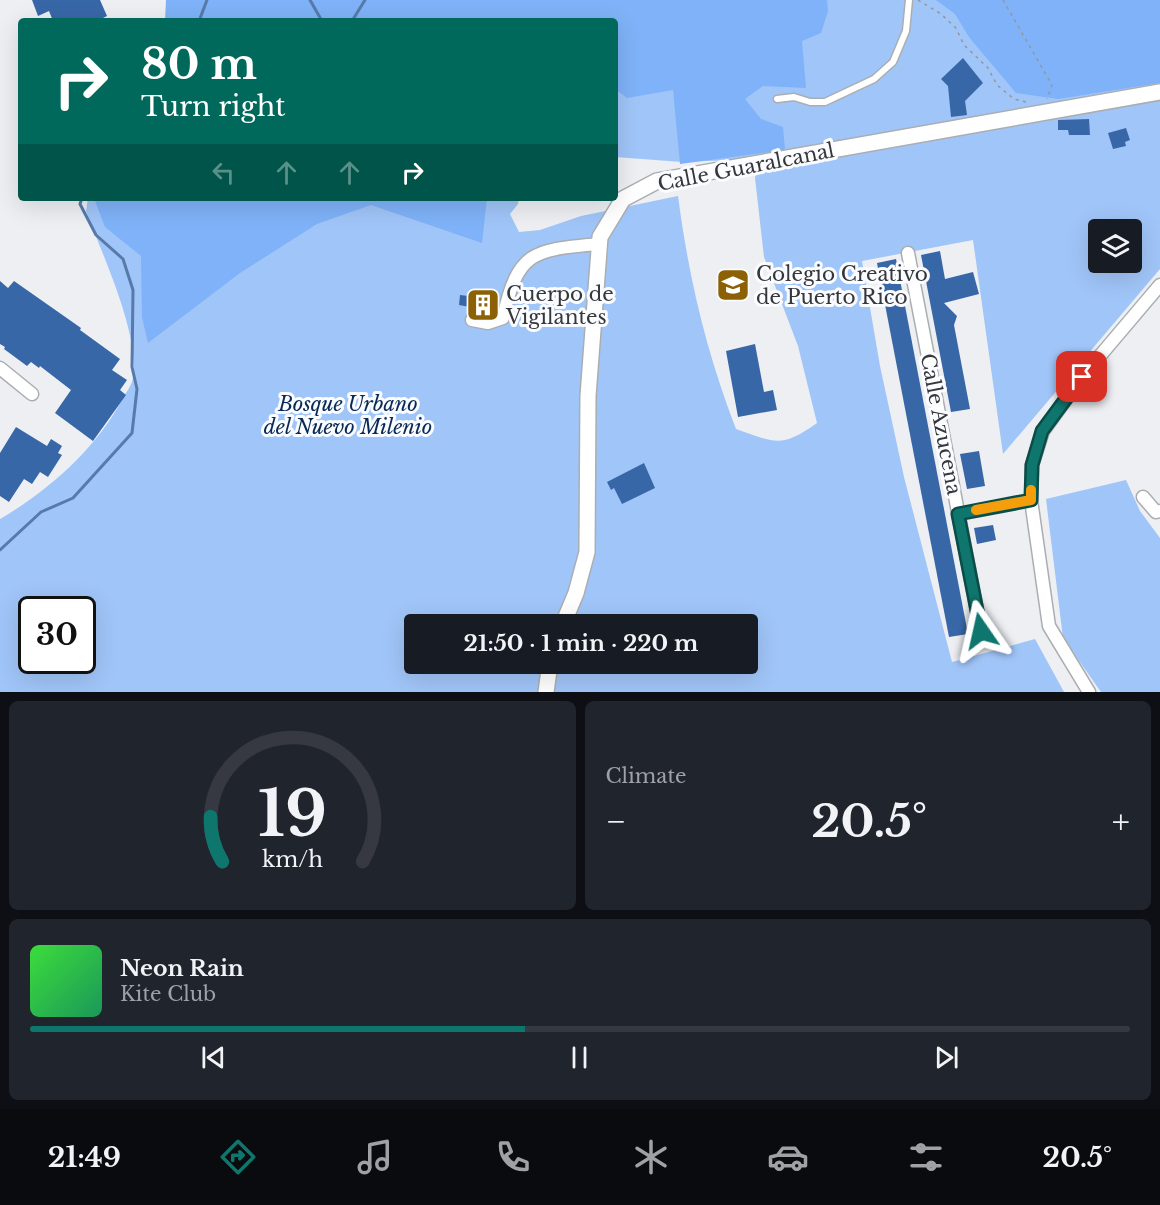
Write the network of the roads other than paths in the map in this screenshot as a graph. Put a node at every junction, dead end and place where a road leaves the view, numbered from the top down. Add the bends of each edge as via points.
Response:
1 (909, 0) edge
2 (1160, 92) edge
3 (777, 99) dead end
4 (599, 244) junction
5 (908, 253) dead end
6 (1160, 285) edge
7 (472, 321) dead end
8 (0, 368) edge
9 (32, 394) dead end
10 (1143, 497) dead end
11 (1031, 500) junction
12 (1160, 511) edge
13 (958, 514) junction
14 (567, 614) edge
15 (984, 622) dead end
16 (548, 674) edge
17 (546, 692) edge
18 (1089, 692) edge

1 - 3 lane via 906,31 893,62 874,79 825,102 794,97
2 - 4 street, Calle Guaralcanal via 657,181 623,199
4 - 7 street via 552,248 532,257 521,267 509,289 503,318 488,323
4 - 14 street, Calle Guaralcanal via 588,396 587,552
5 - 13 street, Calle Azucena
6 - 11 street via 1042,431 1032,465
8 - 9 street
10 - 12 street via 1156,512
11 - 13 lane
11 - 18 street via 1048,626
13 - 15 street, Calle Azucena
16 - 17 street

